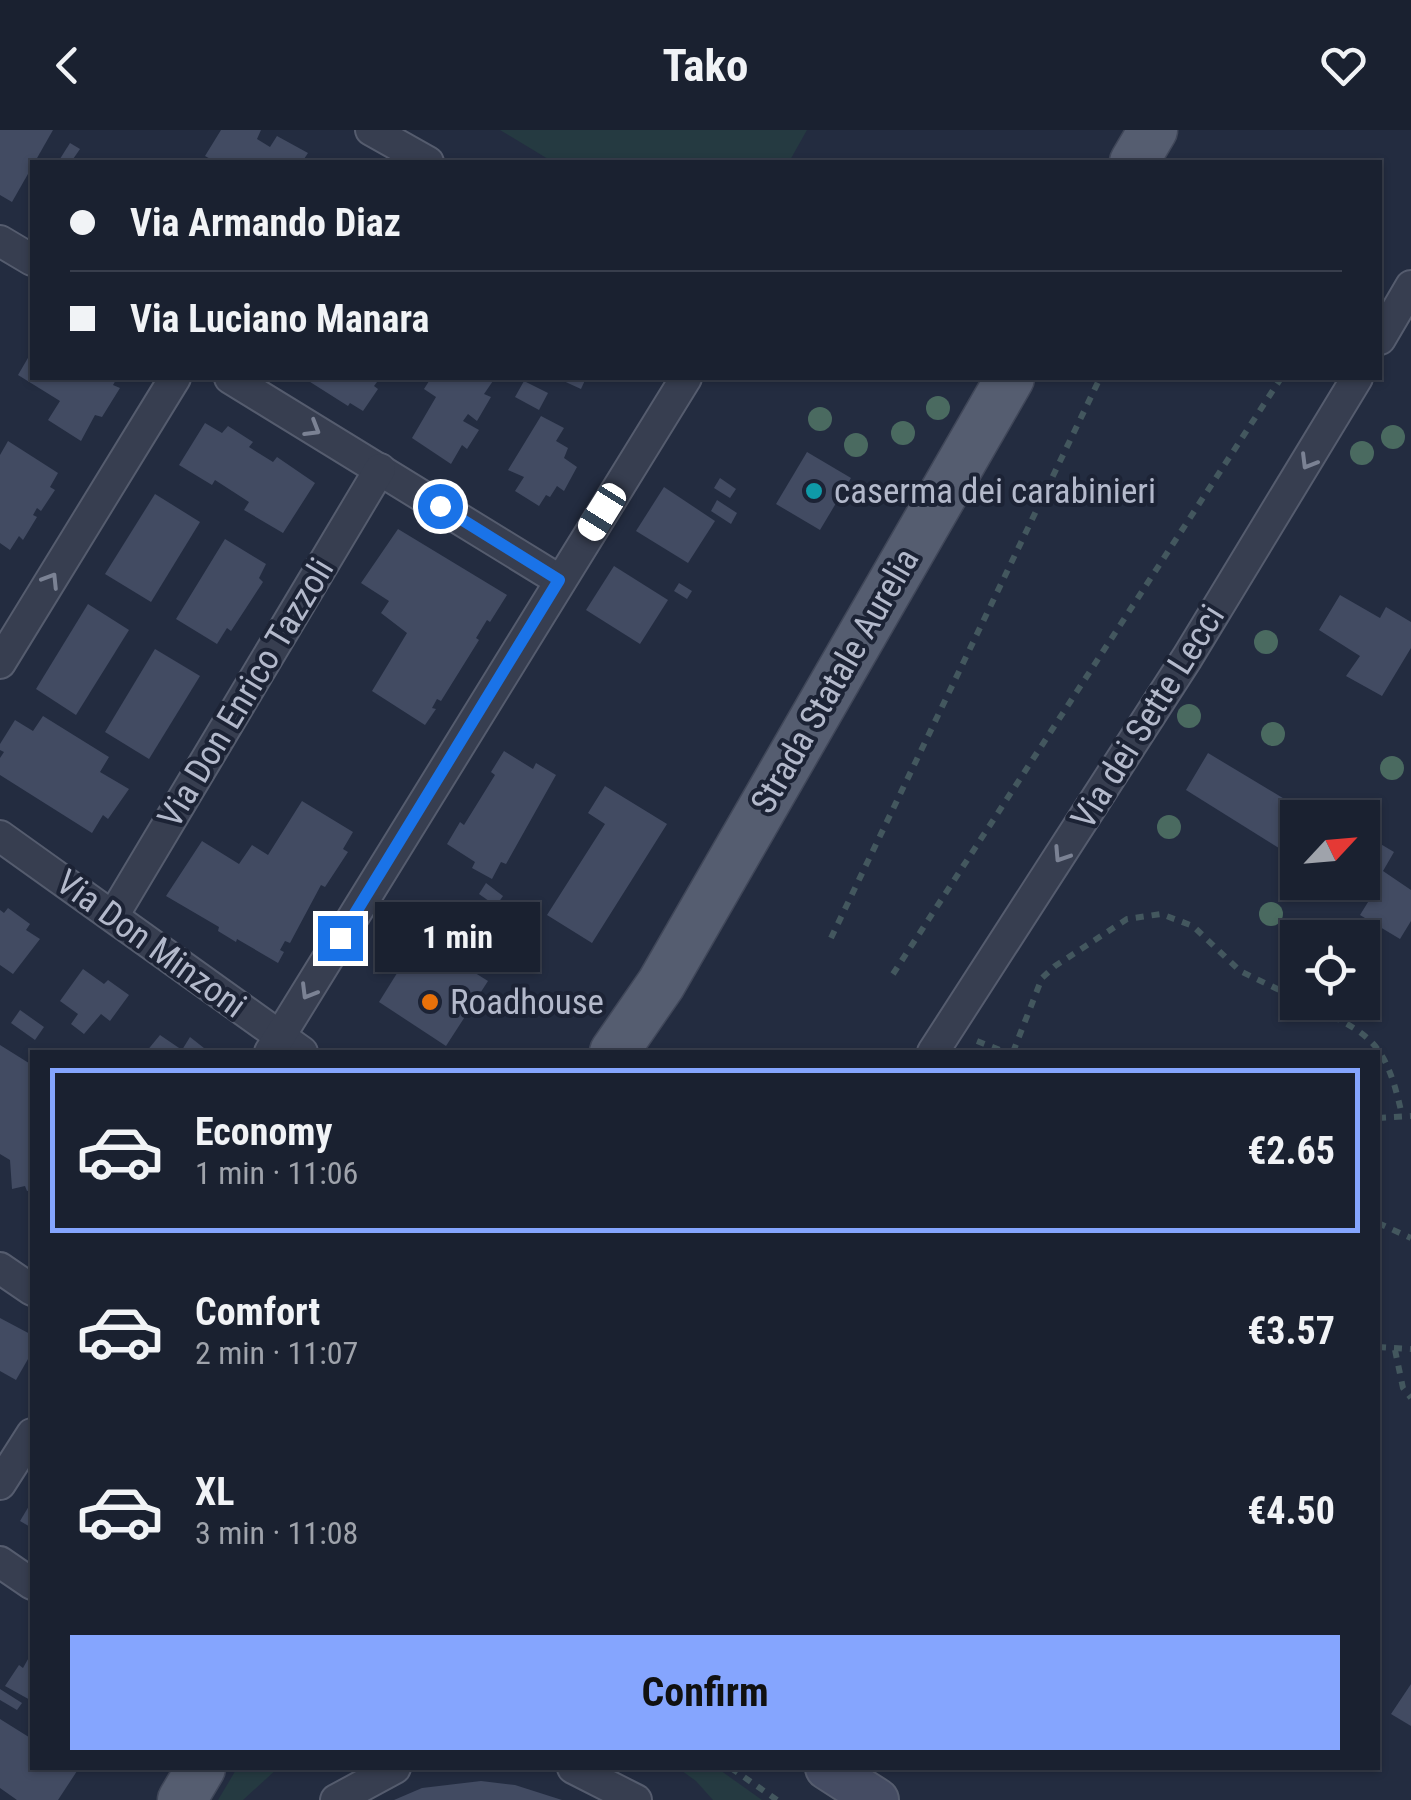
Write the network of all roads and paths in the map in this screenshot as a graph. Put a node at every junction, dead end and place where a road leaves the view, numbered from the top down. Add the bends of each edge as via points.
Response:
1 (371, 130) edge
2 (1153, 130) edge
3 (407, 158) edge
4 (1135, 160) edge
5 (0, 241) edge
6 (30, 259) edge
7 (1411, 286) edge
8 (1382, 335) edge
9 (175, 380) edge
10 (238, 380) edge
11 (685, 380) edge
12 (1009, 380) edge
13 (1099, 380) edge
14 (1281, 380) edge
15 (1356, 380) edge
16 (380, 470) junction
17 (559, 580) junction
18 (0, 662) edge
19 (0, 836) edge
20 (112, 916) junction
21 (830, 938) dead end
22 (892, 974) dead end
23 (661, 984) junction
24 (1280, 991) edge
25 (1337, 1020) edge
26 (284, 1047) edge
27 (615, 1050) edge
28 (635, 1050) edge
29 (934, 1050) edge
30 (1014, 1050) edge
31 (1377, 1050) edge
32 (1380, 1055) edge
33 (1406, 1116) edge
34 (1380, 1118) edge
35 (1380, 1224) edge
36 (1411, 1238) edge
37 (0, 1268) edge
38 (30, 1289) edge
39 (1380, 1347) edge
40 (1395, 1350) junction
41 (1411, 1350) edge
42 (1411, 1398) edge
43 (30, 1437) edge
44 (0, 1484) edge
45 (0, 1562) edge
46 (30, 1583) edge
47 (200, 1770) edge
48 (391, 1770) edge
49 (577, 1770) edge
50 (734, 1770) edge
51 (831, 1770) edge
52 (182, 1800) edge
53 (336, 1800) edge
54 (636, 1800) edge
55 (777, 1800) edge
56 (877, 1800) edge

1 - 3 street
2 - 4 main road
5 - 6 street
7 - 8 street
18 -> 9 street
10 -> 16 street
11 - 17 street
12 - 23 main road, Strada Statale Aurelia
13 - 21 path
14 - 22 path
15 -> 29 street, Via dei Sette Lecci via 1188,658
16 - 17 street
16 - 20 street, Via Don Enrico Tazzoli
17 -> 26 street
19 - 20 street, Via Don Minzoni
20 - 26 street, Via Don Minzoni
23 - 27 main road, Strada Statale Aurelia
23 - 28 main road, Strada Statale Aurelia
24 - 30 path via 1240,971 1192,926 1161,914 1127,918 1042,978
25 - 31 path via 1369,1037
32 - 33 path
33 - 34 path
35 - 36 path
37 - 38 street
39 - 40 path
40 - 41 path
40 - 42 path
43 - 44 street
45 - 46 street
47 - 52 main road
48 - 53 street
49 - 54 street
50 - 55 path
51 - 56 street

